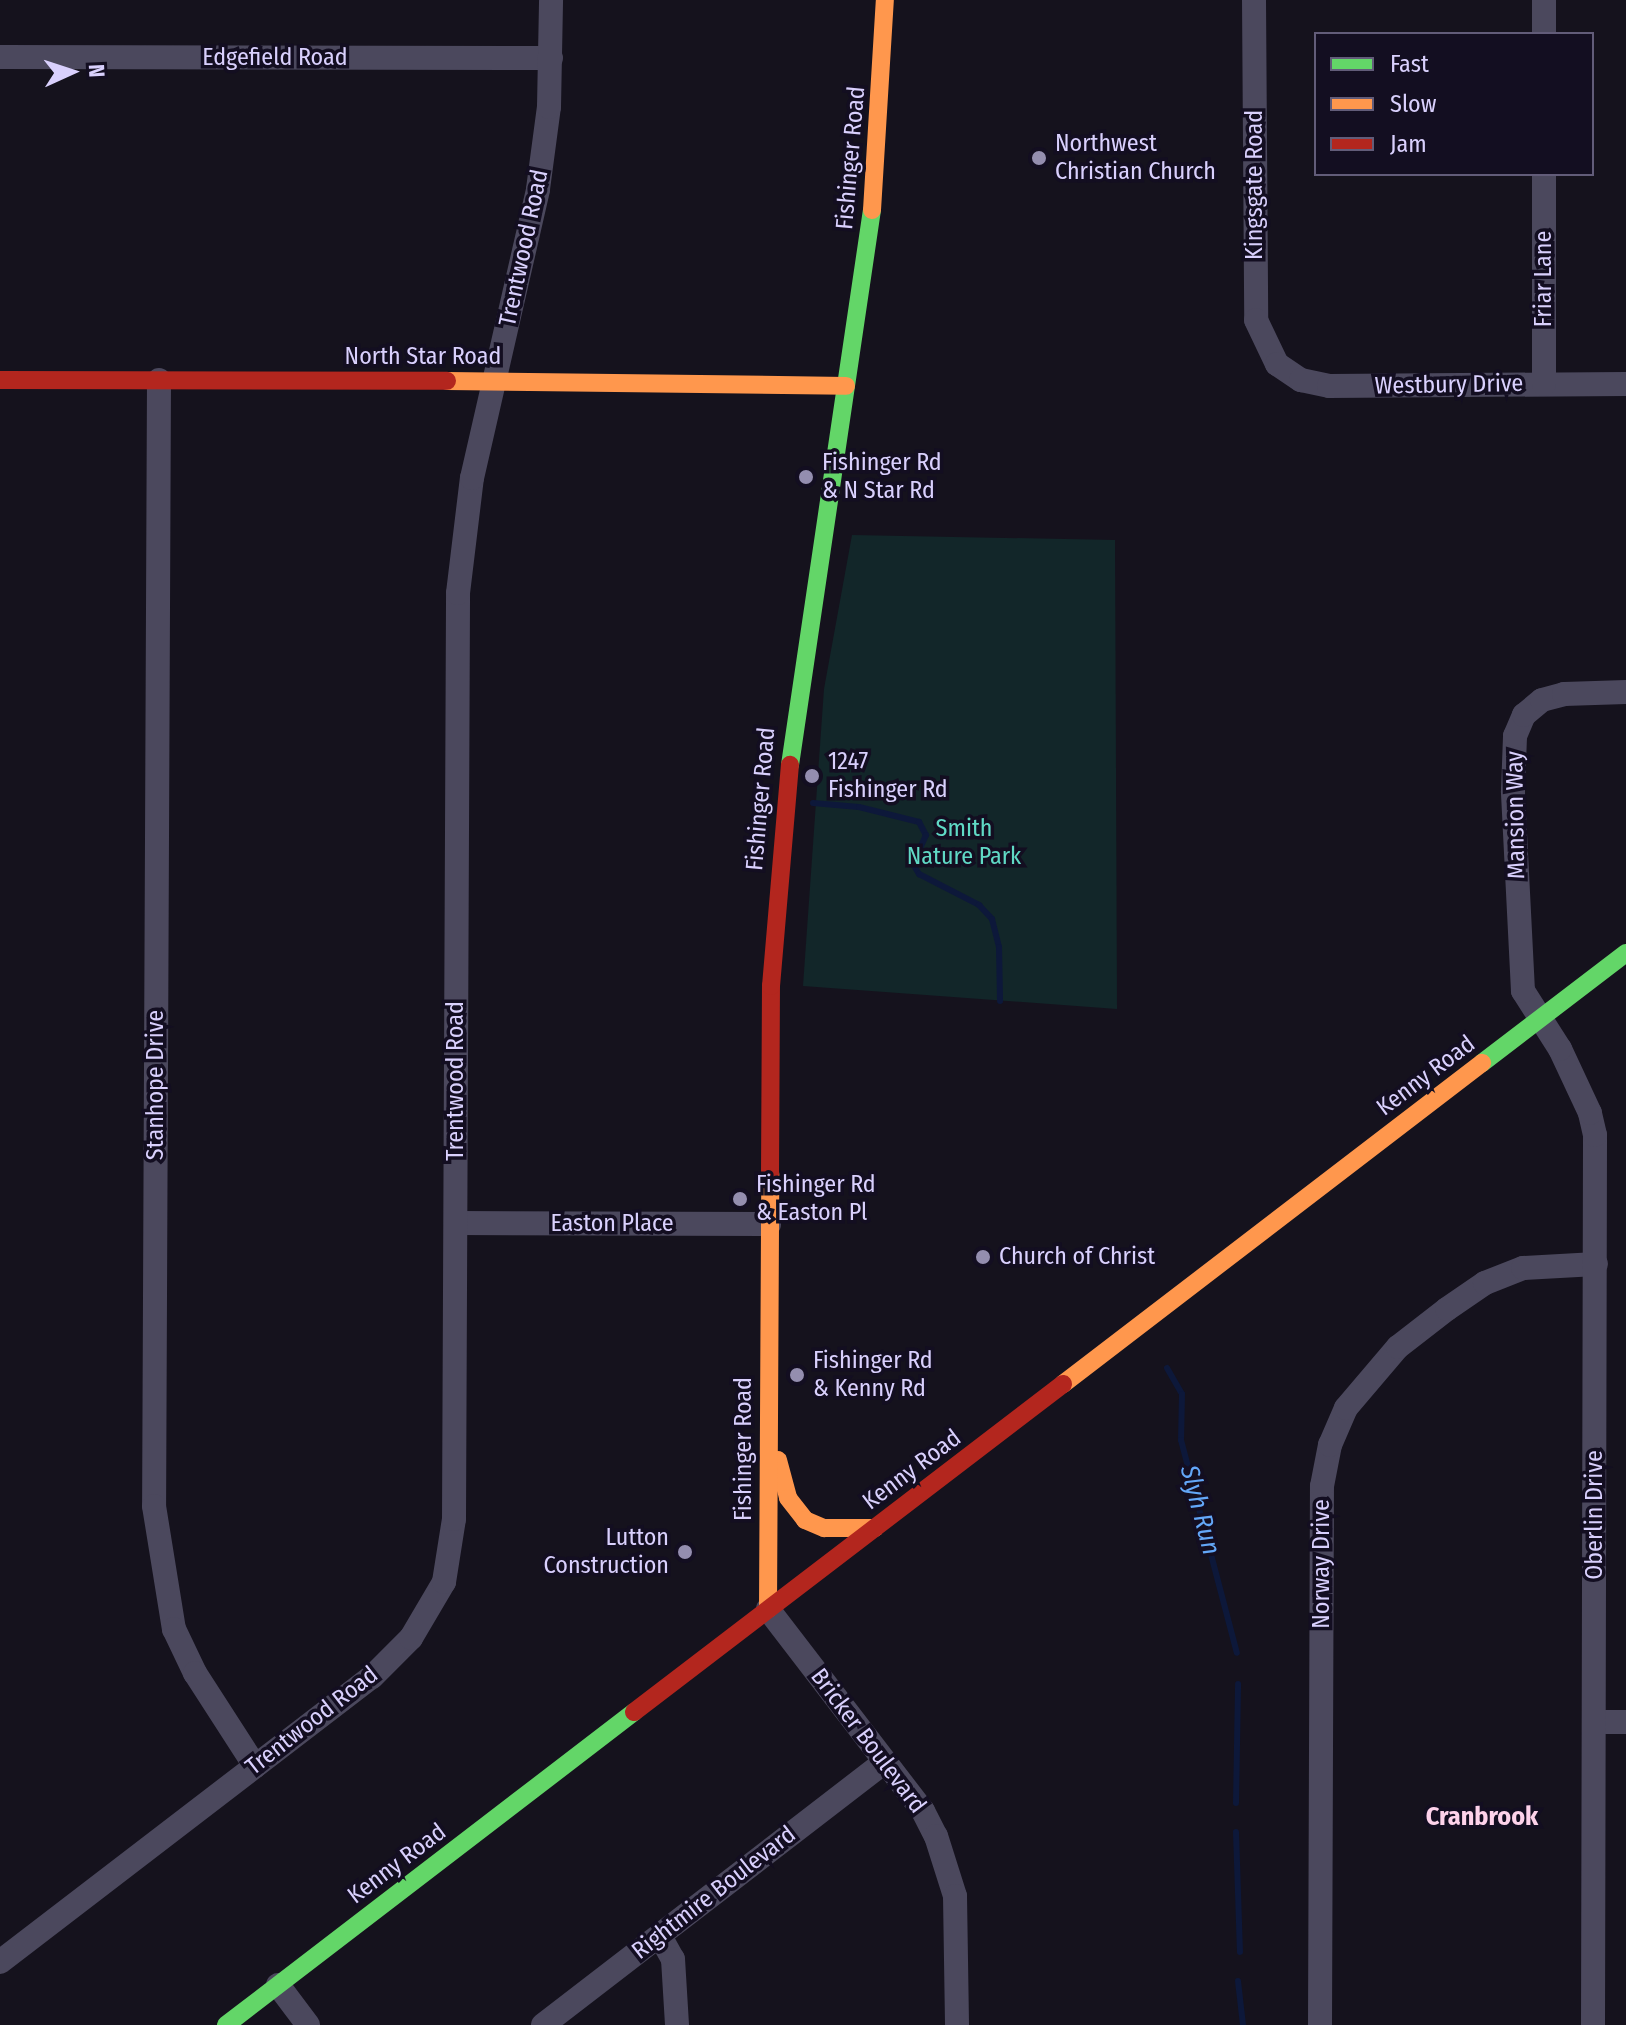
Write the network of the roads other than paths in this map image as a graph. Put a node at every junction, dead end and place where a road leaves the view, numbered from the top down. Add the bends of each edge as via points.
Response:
1 (551, 0) edge
2 (885, 0) edge
3 (1254, 0) edge
4 (1544, 0) edge
5 (1544, 32) edge
6 (0, 57) edge
7 (551, 58) junction
8 (1544, 176) edge
9 (1277, 364) joint
10 (0, 380) edge
11 (159, 380) junction
12 (495, 381) junction
13 (1544, 384) junction
14 (1626, 384) edge
15 (846, 386) junction
16 (1626, 692) edge
17 (1626, 953) edge
18 (1540, 1019) junction
19 (456, 1223) junction
20 (769, 1224) junction
21 (1596, 1264) junction
22 (768, 1421) junction
23 (875, 1528) junction
24 (768, 1609) junction
25 (1595, 1722) junction
26 (1626, 1722) edge
27 (885, 1762) junction
28 (255, 1766) junction
29 (660, 1936) junction
30 (0, 1962) edge
31 (278, 1985) junction
32 (226, 2025) edge
33 (308, 2025) edge
34 (543, 2025) edge
35 (677, 2025) edge
36 (957, 2025) edge
37 (1320, 2025) edge
38 (1593, 2025) edge

1 - 7 street, Trentwood Road
2 - 15 main road, Fishinger Road via 876,175
3 - 9 street, Kingsgate Road via 1256,320
4 - 5 street
6 - 7 street, Edgefield Road
7 - 12 street, Trentwood Road via 538,189
8 - 13 street, Friar Lane
9 - 13 street, Westbury Drive via 1301,380 1329,386
10 - 11 main road, North Star Road
11 - 12 main road, North Star Road
11 - 28 street, Stanhope Drive via 154,1506 159,1564 174,1629 195,1673
12 - 15 main road, North Star Road
12 - 19 street, Trentwood Road via 472,478 458,593
13 - 14 street, Westbury Drive
15 - 20 main road, Fishinger Road via 787,761 771,986
16 - 18 street, Mansion Way via 1542,700 1524,715 1515,736 1523,991
17 - 18 main road, Kenny Road
18 - 21 street, Oberlin Drive via 1590,1113 1597,1172
18 - 23 main road, Kenny Road
19 - 20 street, Easton Place
19 - 28 street, Trentwood Road via 454,1519 444,1582 411,1638 372,1677
20 - 22 main road, Fishinger Road
21 - 25 street, Oberlin Drive
21 - 37 street, Norway Drive via 1523,1268 1485,1283 1398,1347 1346,1408 1330,1445 1322,1486
22 - 23 main road via 797,1513 824,1528
22 - 24 main road, Fishinger Road
23 - 24 main road, Kenny Road
24 - 27 street, Bricker Boulevard
24 - 31 main road, Kenny Road
25 - 26 street
25 - 38 street, Oberlin Drive
27 - 29 street, Rightmire Boulevard
27 - 36 street, Bricker Boulevard via 923,1811 948,1867 957,1924
28 - 30 street, Trentwood Road
29 - 34 street, Rightmire Boulevard
29 - 35 street via 673,1959
31 - 32 main road, Kenny Road
31 - 33 street

